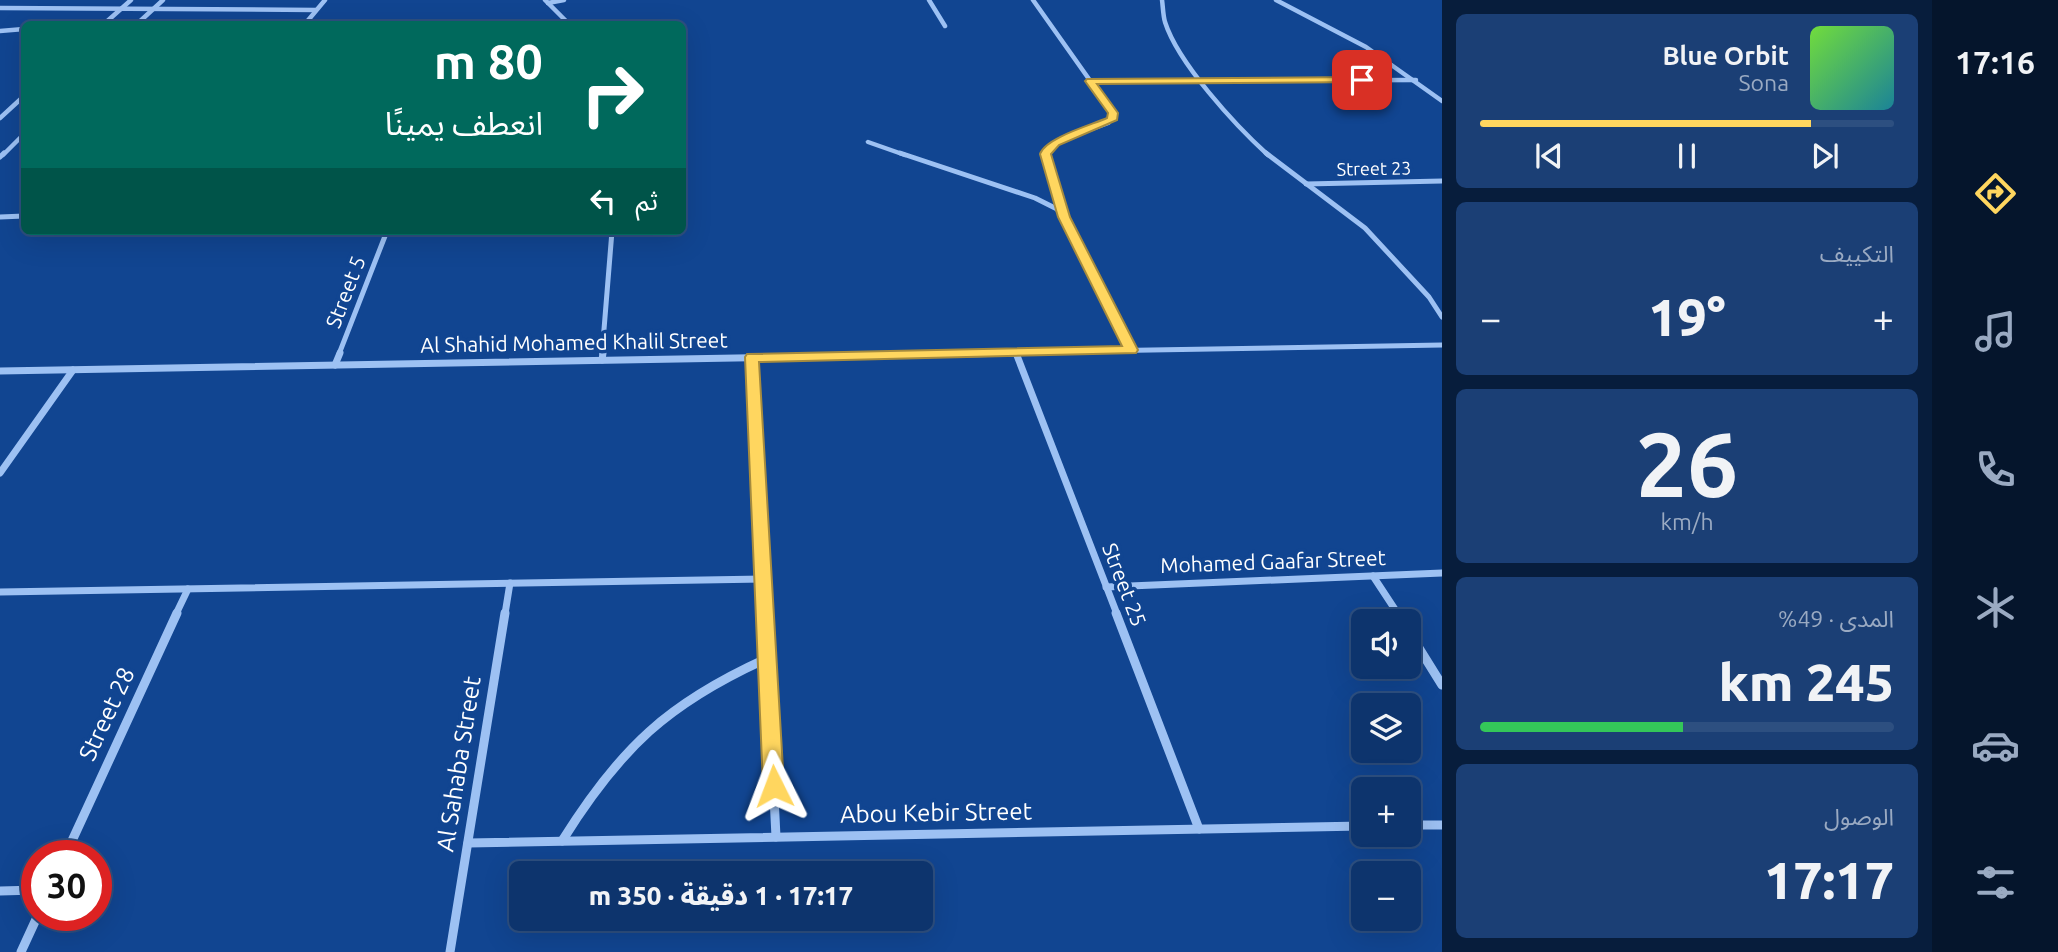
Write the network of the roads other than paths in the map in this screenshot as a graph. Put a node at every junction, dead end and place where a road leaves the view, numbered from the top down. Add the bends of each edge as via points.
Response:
1 (131, 0) edge
2 (163, 0) edge
3 (325, 0) edge
4 (564, 0) edge
5 (929, 0) edge
6 (1033, 0) edge
7 (1162, 0) edge
8 (1276, 0) edge
9 (546, 1) edge
10 (0, 8) edge
11 (123, 8) junction
12 (154, 8) junction
13 (316, 10) junction
14 (108, 21) edge
15 (140, 21) edge
16 (307, 21) edge
17 (566, 21) edge
18 (945, 26) dead end
19 (21, 29) edge
20 (0, 31) edge
21 (1416, 80) junction
22 (1090, 81) junction
23 (1203, 81) junction
24 (21, 99) edge
25 (1442, 101) edge
26 (1113, 113) joint
27 (0, 118) edge
28 (21, 137) edge
29 (868, 142) dead end
30 (0, 158) edge
31 (1442, 181) edge
32 (1306, 184) junction
33 (21, 216) edge
34 (0, 217) edge
35 (1064, 217) junction
36 (385, 235) edge
37 (612, 235) edge
38 (1442, 317) edge
39 (1442, 345) edge
40 (1131, 350) junction
41 (1016, 352) junction
42 (752, 357) junction
43 (602, 360) junction
44 (335, 365) junction
45 (72, 370) junction
46 (0, 371) edge
47 (0, 473) edge
48 (1442, 573) edge
49 (1373, 576) junction
50 (763, 579) junction
51 (510, 583) junction
52 (1106, 587) junction
53 (188, 589) junction
54 (0, 592) edge
55 (1394, 609) edge
56 (1421, 651) edge
57 (768, 658) junction
58 (1442, 685) edge
59 (1421, 825) edge
60 (1442, 825) edge
61 (1351, 826) edge
62 (1199, 829) junction
63 (776, 837) junction
64 (72, 840) edge
65 (562, 841) junction
66 (468, 843) junction
67 (21, 890) edge
68 (0, 891) edge
69 (31, 931) edge
70 (21, 952) edge
71 (450, 952) edge

1 - 11 street
2 - 12 street
3 - 13 street
4 - 9 street
5 - 18 street
6 - 22 street
7 - 23 street via 1173,40
8 - 21 street via 1366,47
9 - 17 street
10 - 11 street
11 - 12 street
11 - 14 street
12 - 13 street
12 - 15 street
13 - 16 street
19 - 20 street
21 - 23 street
21 - 25 street
22 - 23 street
22 - 26 street
23 - 32 street via 1252,141
24 - 27 street
26 - 35 lane via 1109,123 1046,150
28 - 30 street
29 - 35 street via 1035,198
31 - 32 street, Street 23
32 - 38 street via 1365,228
33 - 34 street
35 - 40 street
36 - 44 street, Street 5
37 - 43 street
39 - 40 street, Al Shahid Mohamed Khalil Street
40 - 41 street, Al Shahid Mohamed Khalil Street
41 - 42 street, Al Shahid Mohamed Khalil Street
41 - 52 street, Street 25
42 - 43 street, Al Shahid Mohamed Khalil Street
42 - 50 street
43 - 44 street, Al Shahid Mohamed Khalil Street
44 - 45 street, Al Shahid Mohamed Khalil Street
45 - 46 street, Al Shahid Mohamed Khalil Street
45 - 47 street
48 - 49 street, Mohamed Gaafar Street
49 - 52 street, Mohamed Gaafar Street
49 - 55 street
50 - 51 street
50 - 57 street
51 - 53 street
51 - 66 street, Al Sahaba Street
52 - 62 street, Street 25
53 - 54 street
53 - 64 street, Street 28
56 - 58 street
57 - 63 street
57 - 65 street via 727,675 653,724 589,796
59 - 60 street
61 - 62 street, Abou Kebir Street
62 - 63 street, Abou Kebir Street
63 - 65 street, Abou Kebir Street
65 - 66 street, Abou Kebir Street
66 - 71 street, Al Sahaba Street
67 - 68 street
69 - 70 street

